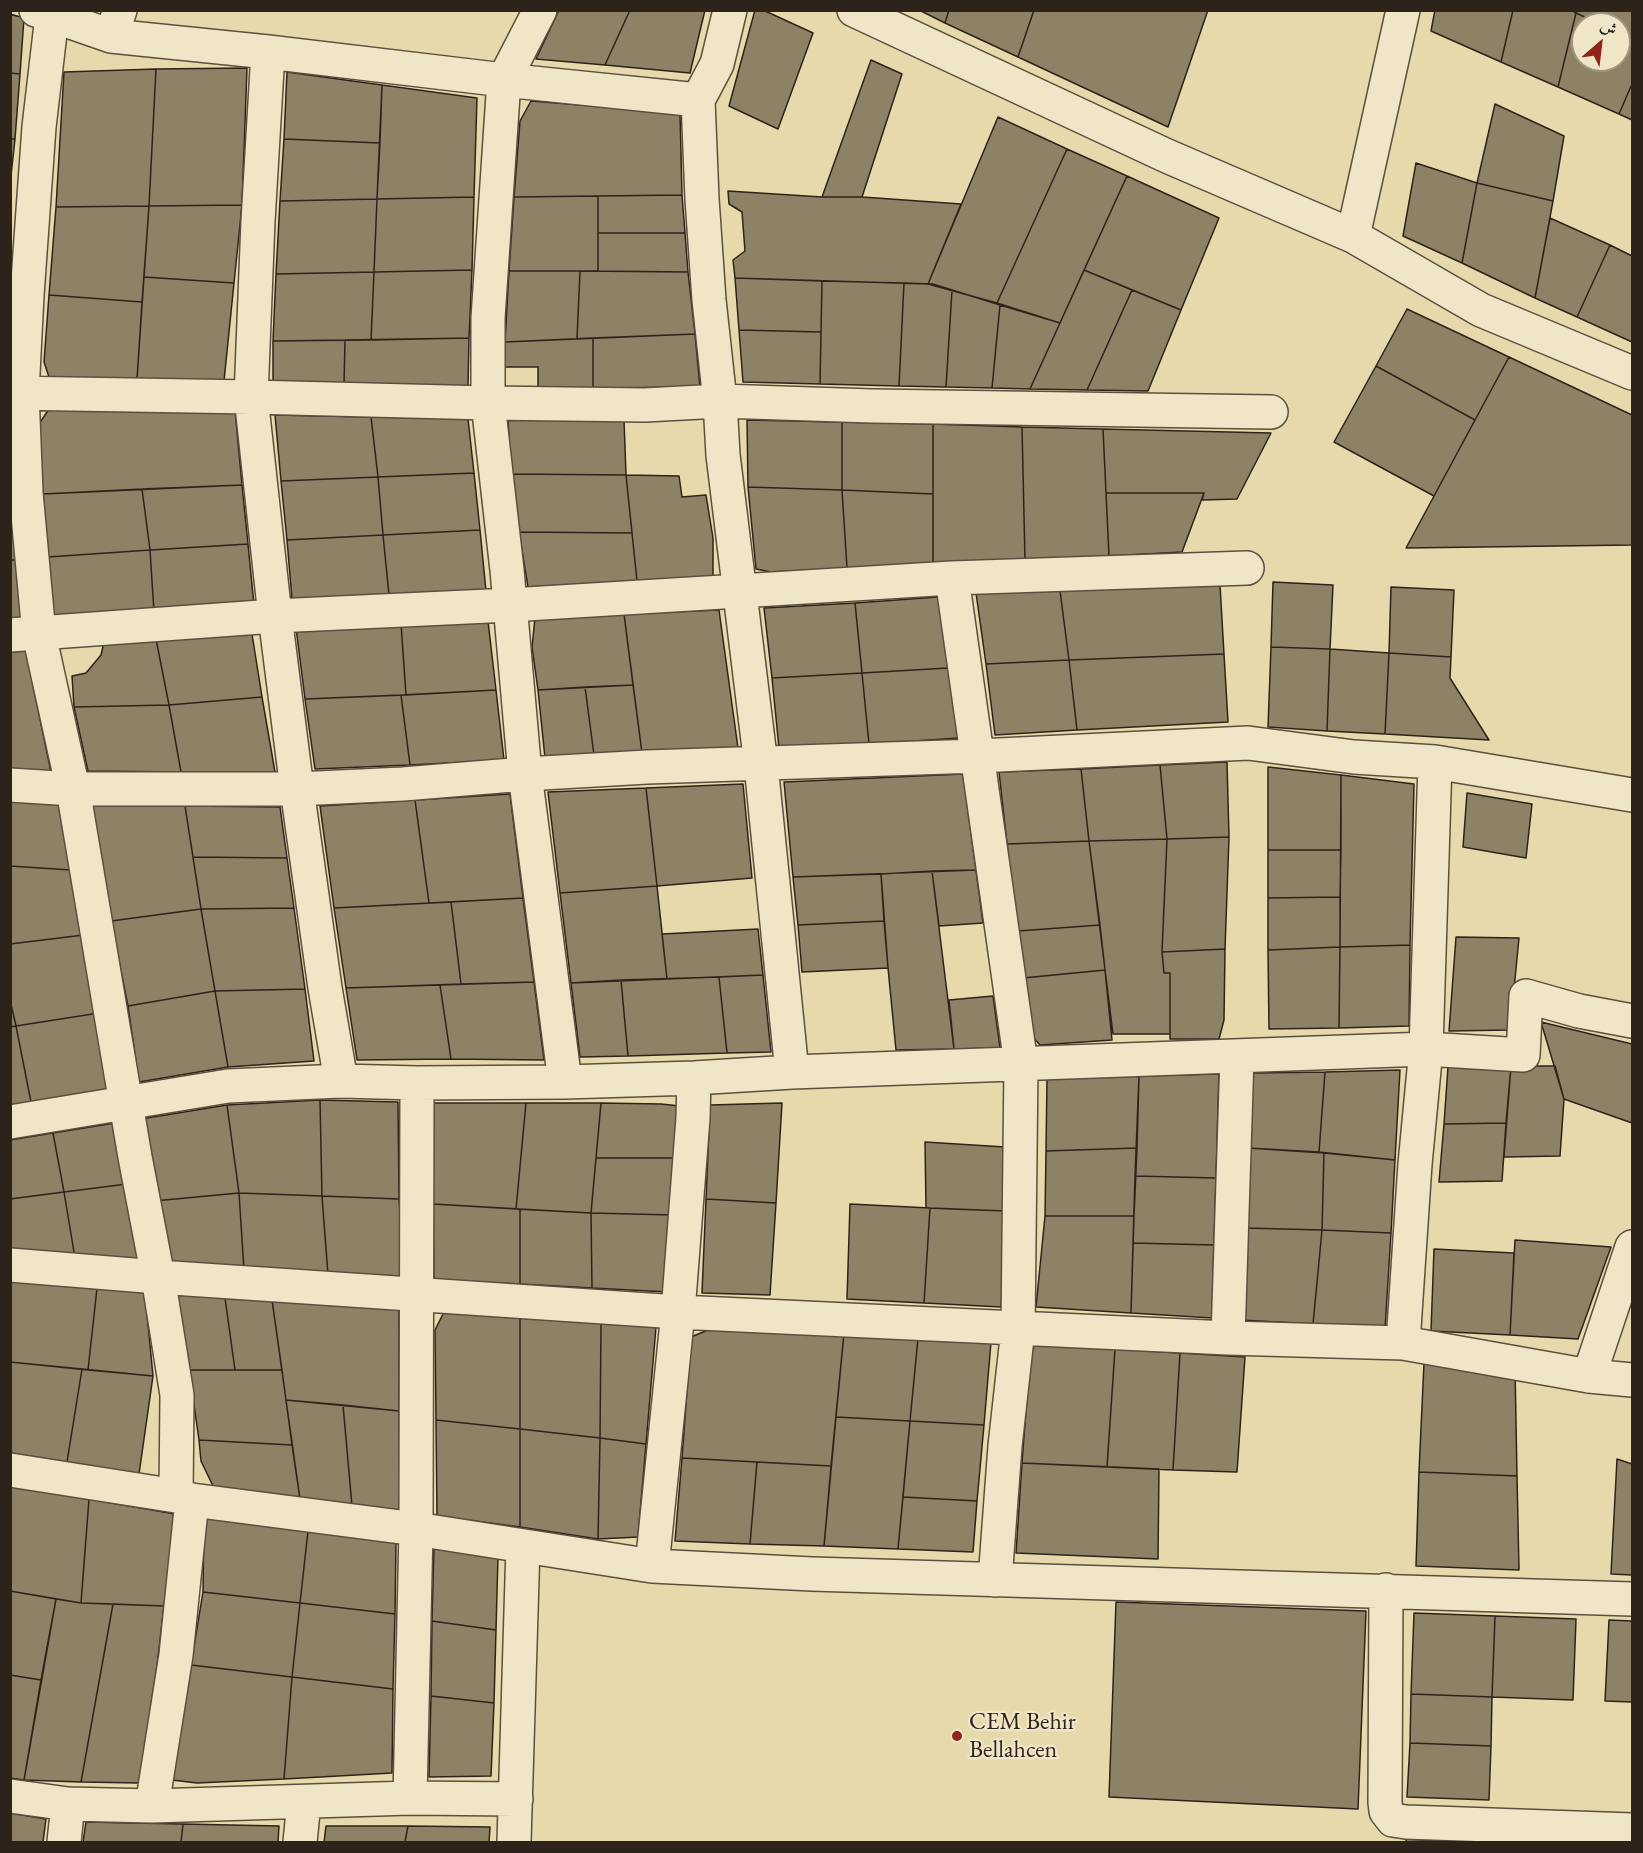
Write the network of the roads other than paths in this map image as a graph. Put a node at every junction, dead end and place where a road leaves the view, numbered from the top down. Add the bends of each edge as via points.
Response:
1 (540, 10) edge
2 (730, 10) edge
3 (854, 10) edge
4 (1403, 10) edge
5 (44, 13) edge
6 (116, 23) edge
7 (268, 52) junction
8 (504, 80) junction
9 (698, 100) junction
10 (1353, 237) junction
11 (1632, 373) edge
12 (16, 393) edge
13 (251, 397) junction
14 (720, 401) junction
15 (488, 403) junction
16 (1271, 412) dead end
17 (1247, 568) dead end
18 (952, 578) junction
19 (740, 592) junction
20 (510, 606) junction
21 (275, 616) junction
22 (25, 634) edge
23 (978, 756) junction
24 (1435, 762) junction
25 (760, 765) junction
26 (525, 774) junction
27 (10, 785) edge
28 (73, 789) junction
29 (297, 789) junction
30 (1632, 795) edge
31 (1632, 1021) edge
32 (1426, 1048) junction
33 (1237, 1056) junction
34 (1021, 1064) junction
35 (792, 1072) junction
36 (694, 1078) junction
37 (341, 1081) junction
38 (565, 1082) junction
39 (417, 1083) junction
40 (127, 1102) junction
41 (10, 1122) edge
42 (1632, 1247) edge
43 (10, 1264) edge
44 (158, 1277) junction
45 (416, 1295) junction
46 (678, 1312) junction
47 (1018, 1329) junction
48 (1228, 1338) junction
49 (1403, 1343) junction
50 (1589, 1376) junction
51 (1632, 1380) edge
52 (10, 1470) edge
53 (184, 1498) junction
54 (416, 1529) junction
55 (523, 1546) junction
56 (652, 1566) junction
57 (995, 1580) junction
58 (1386, 1590) junction
59 (1632, 1599) edge
60 (10, 1796) edge
61 (410, 1798) junction
62 (516, 1799) junction
63 (303, 1802) junction
64 (68, 1804) junction
65 (152, 1806) junction
66 (1632, 1830) edge
67 (64, 1842) edge
68 (300, 1842) edge
69 (514, 1842) edge

1 - 8 street
2 - 9 street via 717,64
3 - 10 street via 1167,156
4 - 10 street
5 - 6 street
5 - 12 street via 27,295
6 - 7 street
7 - 8 street
7 - 13 street
8 - 9 street
8 - 15 street via 488,318
9 - 14 street via 709,300
10 - 11 street via 1481,310
12 - 13 street
12 - 22 street via 26,493
13 - 15 street
13 - 21 street
14 - 15 street via 645,405
14 - 16 street
14 - 19 street
15 - 20 street
17 - 18 street
18 - 19 street
18 - 23 street
19 - 20 street
19 - 25 street
20 - 21 street
20 - 26 street
21 - 22 street
21 - 29 street
22 - 28 street
23 - 24 street via 1248,743 1354,757
23 - 25 street
23 - 34 street
24 - 30 street
24 - 32 street
25 - 26 street
25 - 35 street
26 - 29 street
26 - 38 street
27 - 28 street
28 - 29 street
28 - 40 street
29 - 37 street
31 - 32 street via 1526,996 1523,1055
32 - 33 street
32 - 49 street
33 - 34 street
33 - 48 street
34 - 35 street
34 - 47 street
35 - 36 street
36 - 38 street
36 - 46 street
37 - 39 street
37 - 40 street via 228,1086
38 - 39 street
39 - 45 street
40 - 41 street
40 - 44 street
42 - 50 street
43 - 44 street
44 - 45 street
44 - 53 street via 177,1395
45 - 46 street
45 - 54 street
46 - 47 street
46 - 56 street
47 - 48 street
47 - 57 street
48 - 49 street
49 - 50 street
50 - 51 street
52 - 53 street
53 - 54 street
53 - 65 street via 176,1655
54 - 55 street
54 - 61 street
55 - 56 street
55 - 62 street
56 - 57 street
57 - 58 street
58 - 59 street
58 - 66 street via 1385,1802 1393,1820
60 - 64 street
61 - 62 street
61 - 63 street
62 - 69 street
63 - 65 street
63 - 68 street
64 - 65 street
64 - 67 street

